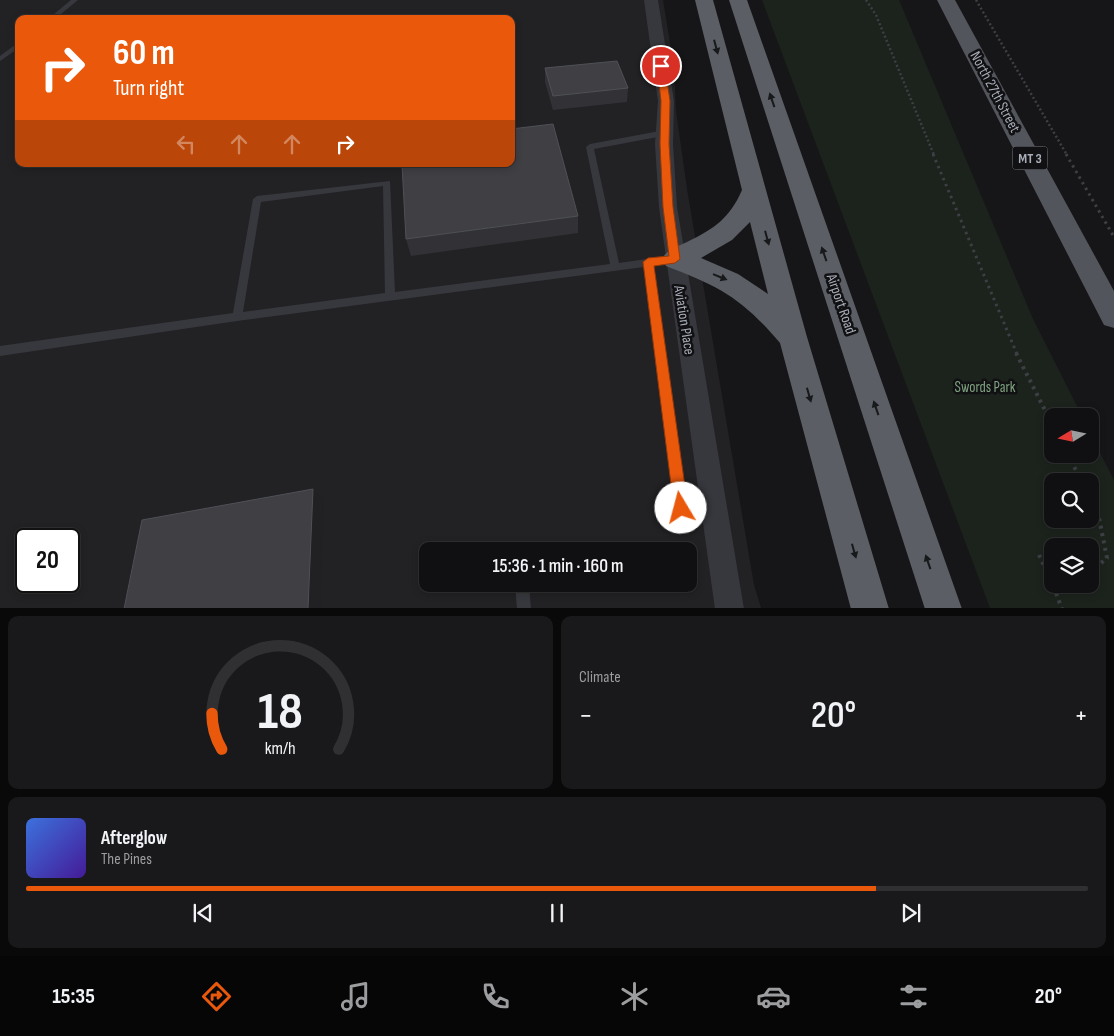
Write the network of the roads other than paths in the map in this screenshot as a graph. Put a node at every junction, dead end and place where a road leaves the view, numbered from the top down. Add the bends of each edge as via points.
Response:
1 (75, 0) edge
2 (650, 0) edge
3 (704, 0) edge
4 (738, 0) edge
5 (946, 0) edge
6 (56, 15) edge
7 (15, 47) edge
8 (0, 59) edge
9 (665, 132) junction
10 (754, 190) junction
11 (675, 259) junction
12 (648, 262) junction
13 (615, 267) junction
14 (390, 296) junction
15 (238, 317) junction
16 (1114, 317) edge
17 (793, 337) junction
18 (0, 351) edge
19 (684, 526) dead end
20 (523, 592) edge
21 (524, 608) edge
22 (730, 608) edge
23 (870, 608) edge
24 (944, 608) edge

1 - 6 lane
2 - 9 street, Aviation Place via 664,82
3 -> 10 highway
24 -> 4 highway, Airport Road
5 - 16 main road, North 27th Street / MT 3
7 - 8 lane
9 - 11 street, Aviation Place via 668,207
9 - 13 lane via 590,148
10 - 11 highway via 745,212 732,225 701,248
10 -> 17 highway
11 - 12 lane
11 -> 17 highway via 728,280 776,317
11 - 22 street, Aviation Place
12 - 13 lane
12 - 19 lane
13 - 14 lane
14 - 15 lane
14 - 15 lane via 387,183 257,199
15 - 18 lane
17 -> 23 highway
20 - 21 lane

